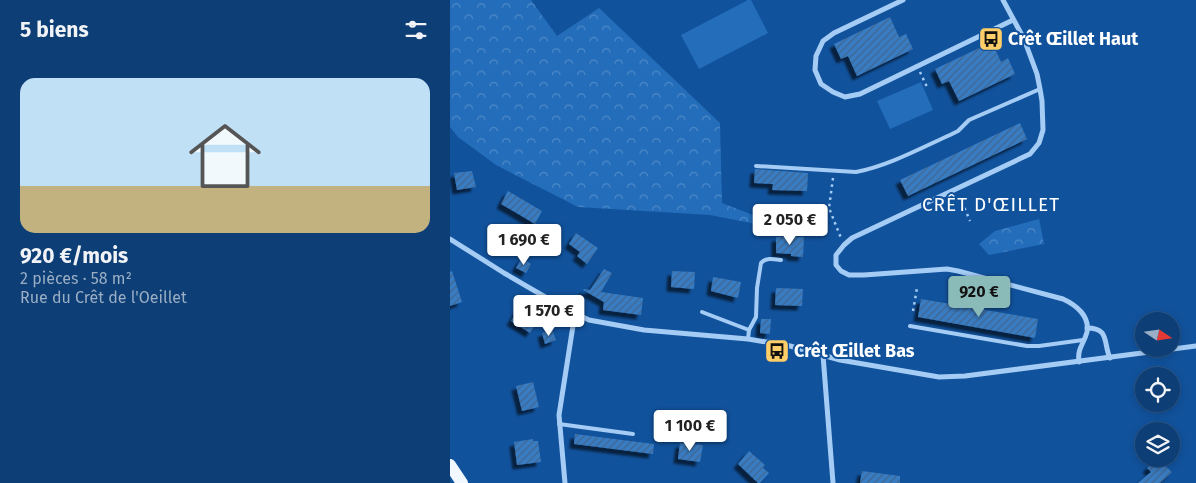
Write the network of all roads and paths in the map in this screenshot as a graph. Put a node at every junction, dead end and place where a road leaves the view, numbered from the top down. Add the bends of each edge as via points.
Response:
1 (903, 0) edge
2 (1003, 0) edge
3 (1013, 20) junction
4 (918, 67) junction
5 (927, 87) dead end
6 (1040, 89) junction
7 (756, 166) dead end
8 (834, 170) junction
9 (962, 202) dead end
10 (970, 221) dead end
11 (450, 239) edge
12 (844, 245) junction
13 (781, 260) dead end
14 (917, 288) dead end
15 (913, 311) dead end
16 (702, 312) dead end
17 (575, 313) junction
18 (910, 326) dead end
19 (1087, 328) junction
20 (749, 330) junction
21 (748, 340) junction
22 (1083, 340) junction
23 (1196, 346) edge
24 (850, 348) dead end
25 (844, 352) dead end
26 (823, 355) junction
27 (1110, 358) junction
28 (1079, 362) junction
29 (559, 424) junction
30 (632, 434) dead end
31 (450, 466) edge
32 (462, 483) edge
33 (566, 483) edge
34 (833, 483) edge

1 - 4 street via 823,41 816,56 815,70 821,84 845,97 860,94
2 - 3 street
3 - 4 street
3 - 6 street via 1024,38
4 - 5 path
6 - 8 lane via 969,120 950,135 895,159 856,172
6 - 12 street via 1043,130 1030,154 852,238
7 - 8 lane
8 - 12 path via 829,208
9 - 10 path
11 - 17 street
12 - 19 street via 836,255 836,265 850,275 958,270 1071,302 1083,314
13 - 20 lane via 767,259 761,263 756,317
14 - 15 path
16 - 20 lane
17 - 21 street via 589,320 644,330
17 - 29 street
18 - 22 lane via 1027,346
19 - 22 street
19 - 27 street via 1097,329 1103,334
20 - 21 lane
21 - 26 street
22 - 28 street
23 - 27 street
24 - 25 path
26 - 28 street via 938,377
26 - 34 street
27 - 28 street
29 - 30 lane
29 - 33 street
31 - 32 main road

